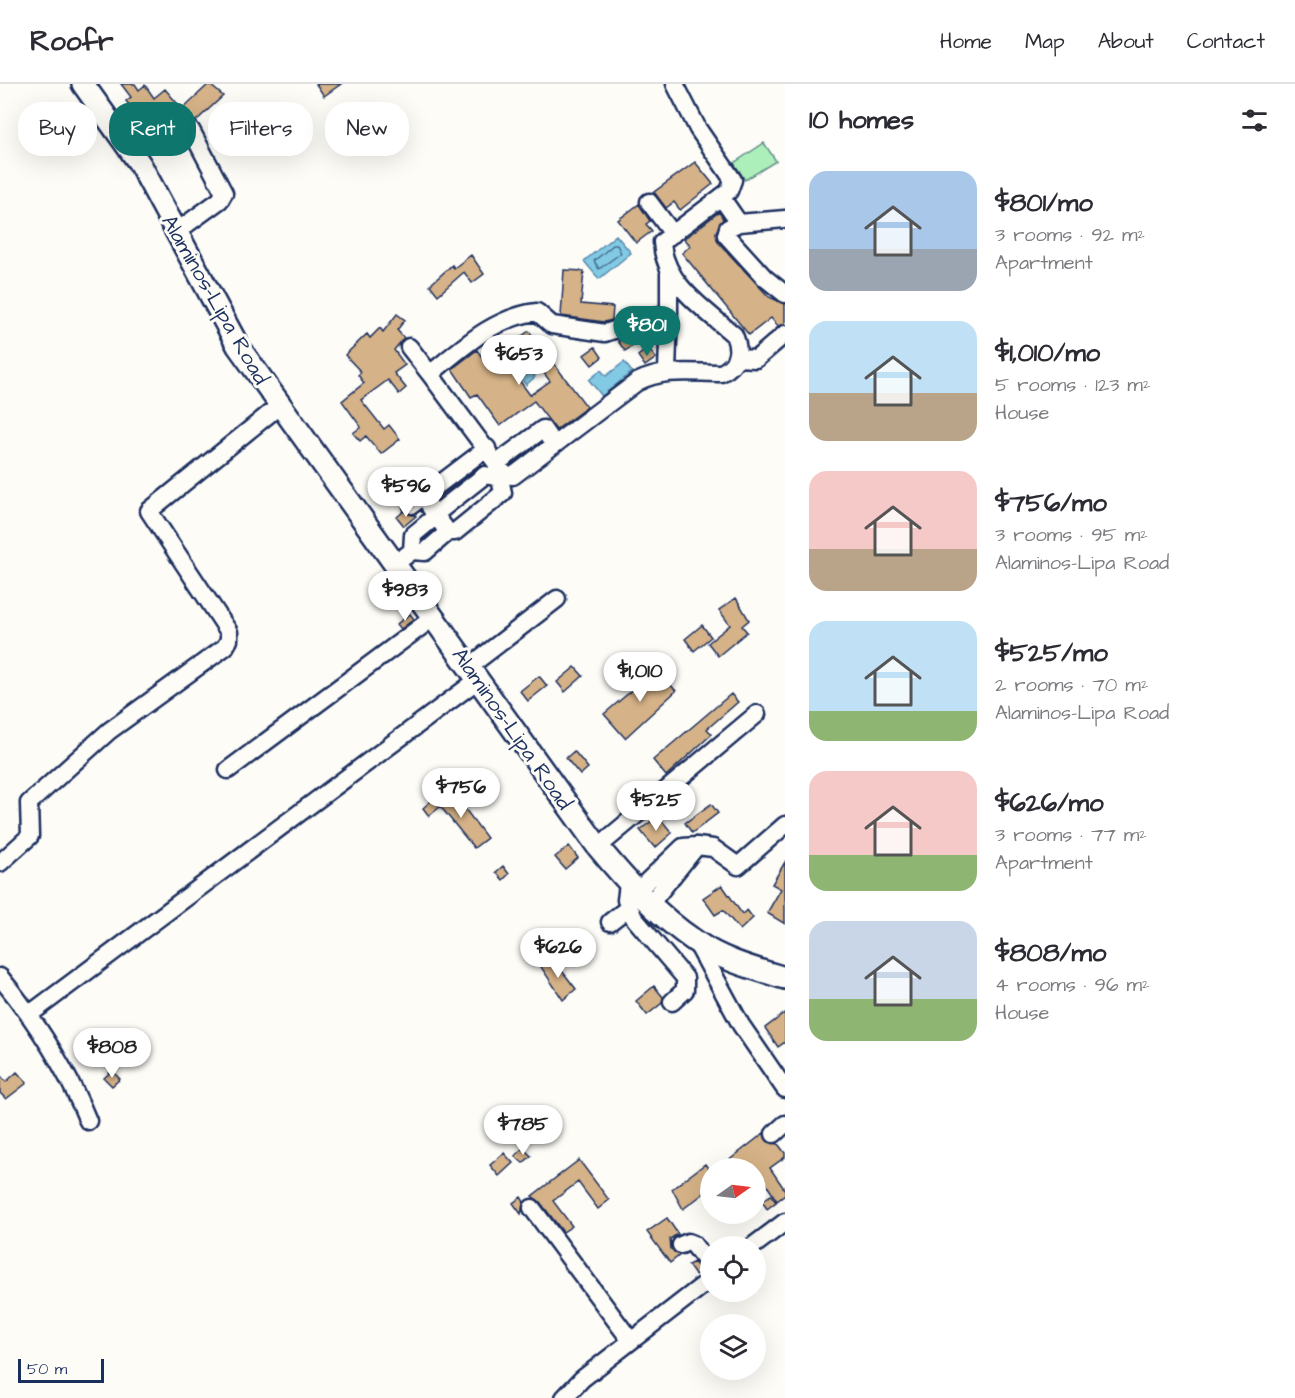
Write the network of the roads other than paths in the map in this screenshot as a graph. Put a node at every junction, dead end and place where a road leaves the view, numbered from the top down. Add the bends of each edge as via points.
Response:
1 (83, 84) edge
2 (675, 84) edge
3 (196, 140) edge
4 (721, 198) junction
5 (649, 202) dead end
6 (785, 219) edge
7 (739, 223) junction
8 (176, 232) junction
9 (673, 234) junction
10 (669, 273) junction
11 (785, 294) edge
12 (669, 312) junction
13 (785, 334) edge
14 (409, 347) dead end
15 (737, 358) junction
16 (667, 371) junction
17 (430, 374) junction
18 (279, 406) junction
19 (487, 448) junction
20 (501, 472) junction
21 (436, 516) junction
22 (448, 532) junction
23 (412, 551) junction
24 (394, 565) junction
25 (557, 599) dead end
26 (434, 617) junction
27 (474, 672) junction
28 (757, 714) dead end
29 (228, 770) dead end
30 (785, 825) edge
31 (598, 847) junction
32 (0, 863) edge
33 (636, 897) junction
34 (610, 922) dead end
35 (696, 942) junction
36 (0, 977) edge
37 (785, 978) edge
38 (672, 1002) dead end
39 (30, 1014) junction
40 (785, 1089) edge
41 (88, 1121) dead end
42 (532, 1208) dead end
43 (785, 1222) edge
44 (766, 1236) edge
45 (681, 1245) dead end
46 (700, 1253) edge
47 (700, 1288) edge
48 (631, 1341) junction
49 (564, 1398) edge

1 - 8 main road, Alaminos-Lipa Road via 140,164
2 - 4 street via 698,129 733,180
3 - 8 street via 224,193
4 - 7 street
4 - 9 street
5 - 9 street
6 - 7 street
7 - 11 street via 728,228 726,236
8 - 18 main road, Alaminos-Lipa Road via 238,346
9 - 10 street via 662,242
10 - 12 street
10 - 15 street via 734,335
12 - 16 street
12 - 17 street via 605,333 552,325 537,312 529,313 490,327
13 - 15 street via 756,359
14 - 17 street
15 - 16 street via 721,373
16 - 20 street via 637,382 513,476
17 - 19 street
18 - 24 main road, Alaminos-Lipa Road
18 - 32 street via 149,512 229,632 225,647 109,731 29,804 30,836
19 - 20 street
19 - 21 street via 418,501
20 - 21 street via 485,475
20 - 22 street via 502,493 458,529
21 - 22 street
21 - 23 street via 413,536
22 - 23 street via 426,552
23 - 24 street
24 - 26 main road, Alaminos-Lipa Road
25 - 27 street
26 - 27 main road, Alaminos-Lipa Road
26 - 29 street
27 - 31 main road, Alaminos-Lipa Road
27 - 39 street
28 - 31 street
30 - 33 street via 738,866 713,848 697,846
31 - 33 main road, Alaminos-Lipa Road
33 - 34 street
33 - 35 main road, Alaminos-Lipa Road
33 - 38 street via 685,978 686,990
35 - 37 main road, Alaminos-Lipa Road via 747,967
35 - 40 street via 741,1025
36 - 39 street
39 - 41 street via 72,1081
42 - 48 street
43 - 44 street
45 - 46 street via 693,1244
47 - 48 street
48 - 49 street

